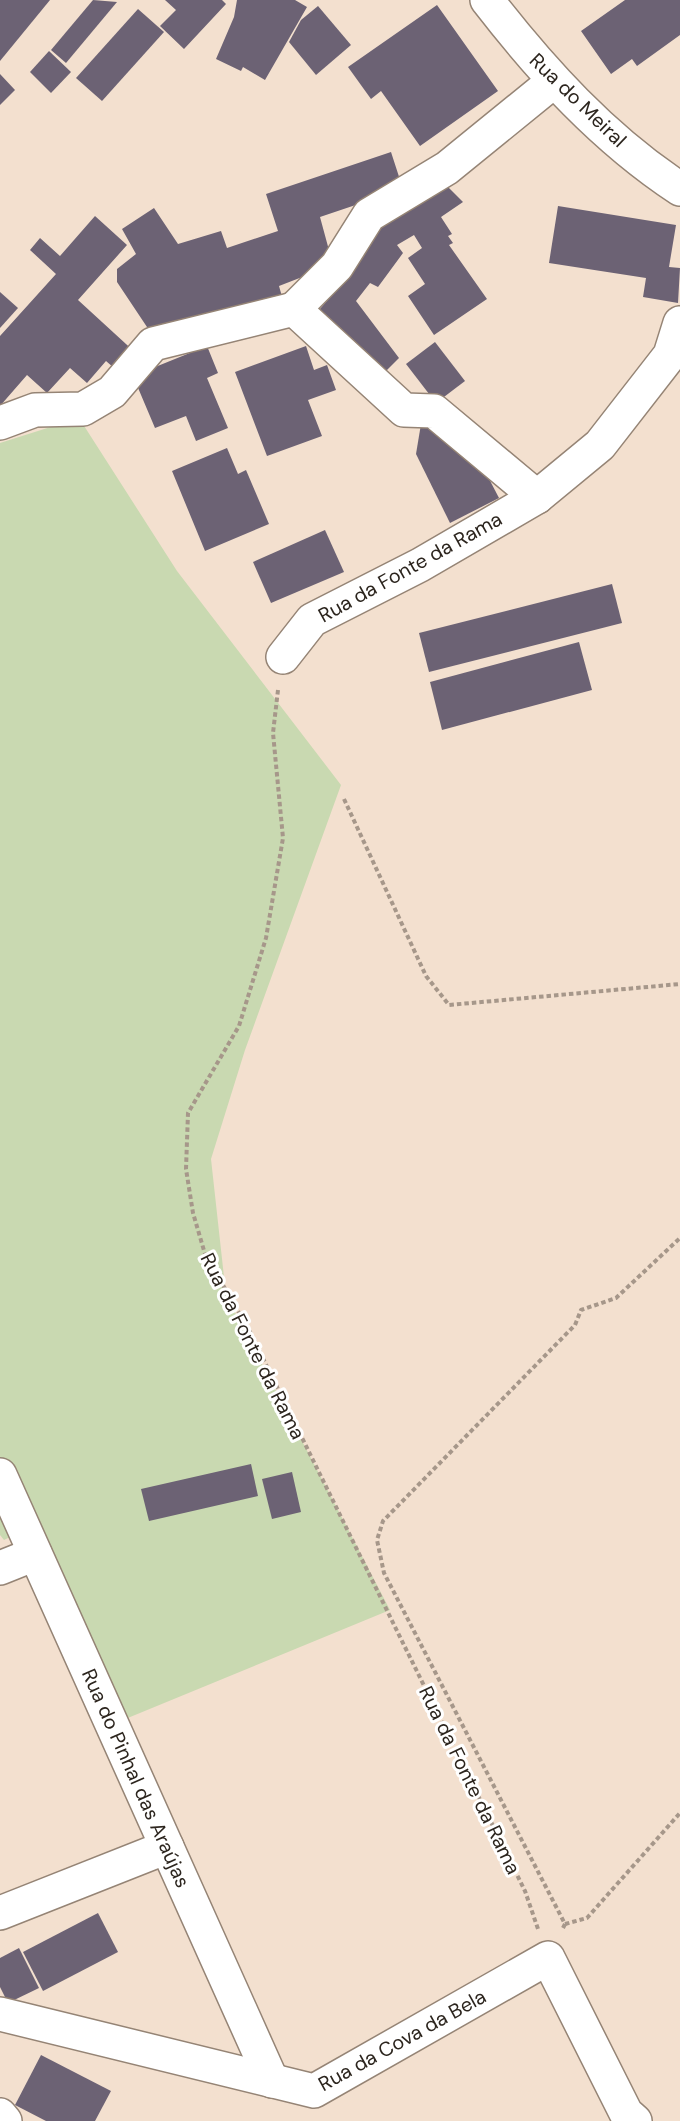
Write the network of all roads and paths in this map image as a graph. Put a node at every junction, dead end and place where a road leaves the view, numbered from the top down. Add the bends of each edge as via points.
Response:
1 (487, 0) edge
2 (554, 81) junction
3 (680, 189) edge
4 (294, 309) junction
5 (680, 323) edge
6 (0, 423) edge
7 (537, 497) junction
8 (282, 657) joint
9 (344, 799) dead end
10 (680, 984) edge
11 (680, 1238) edge
12 (0, 1475) edge
13 (35, 1554) junction
14 (0, 1568) edge
15 (680, 1814) edge
16 (167, 1847) junction
17 (0, 1913) edge
18 (566, 1924) junction
19 (548, 1958) junction
20 (0, 2014) edge
21 (272, 2081) junction
22 (0, 2115) edge
23 (5, 2121) edge
24 (635, 2121) edge

1 - 2 street, Rua do Meiral
2 - 3 street, Rua do Meiral via 591,118
2 - 4 street via 447,168 369,215 337,266
4 - 6 street via 153,344 112,392 83,409 35,410
4 - 7 street via 404,410 434,411
5 - 7 street, Rua da Fonte da Rama via 670,355 600,445
7 - 8 street, Rua da Fonte da Rama via 420,565 312,620
8 - 19 path, Rua da Fonte da Rama via 273,733 283,838 266,938 239,1026 188,1113 186,1169 193,1213 205,1254 249,1330 525,1891
9 - 10 path via 426,976 449,1005
11 - 18 path via 616,1298 581,1310 575,1325 383,1521 377,1540 384,1573
12 - 13 street, Rua do Pinhal das Araújas
13 - 14 street
13 - 16 street, Rua do Pinhal das Araújas
15 - 18 path via 587,1918
16 - 17 street
16 - 21 street, Rua do Pinhal das Araújas
18 - 19 path
19 - 21 street, Rua da Cova da Bela via 314,2091
19 - 24 street via 626,2113
20 - 21 street, Rua da Cova da Bela
22 - 23 street

